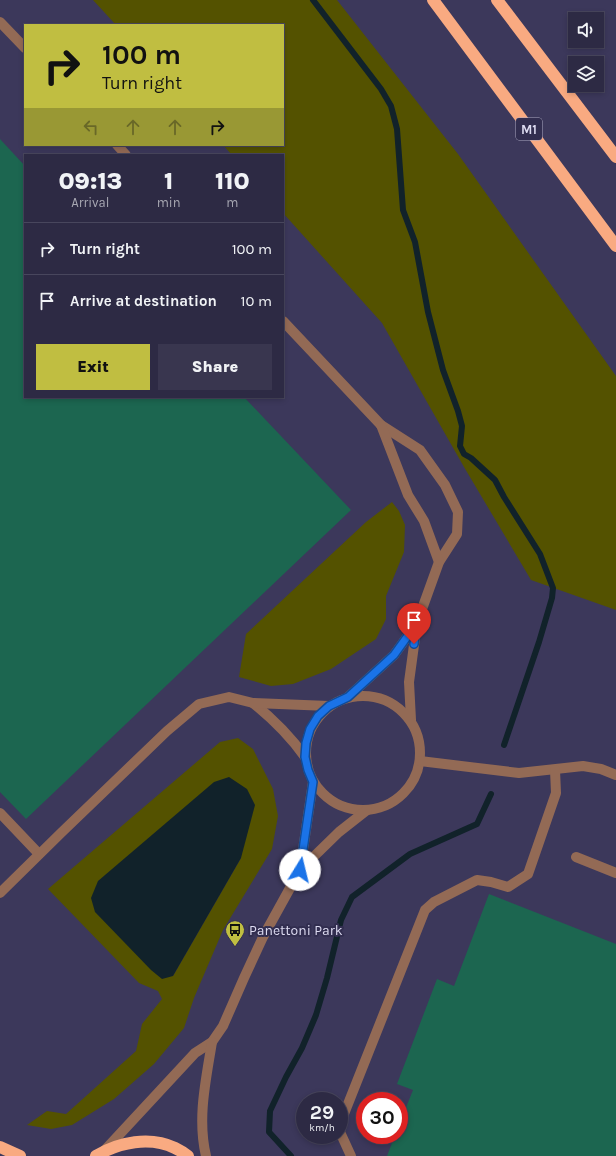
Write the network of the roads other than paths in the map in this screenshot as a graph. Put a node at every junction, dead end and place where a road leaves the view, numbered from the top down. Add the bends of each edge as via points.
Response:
1 (433, 0) edge
2 (497, 0) edge
3 (0, 22) edge
4 (24, 47) edge
5 (118, 146) edge
6 (125, 154) edge
7 (616, 157) edge
8 (616, 246) edge
9 (284, 322) edge
10 (381, 425) junction
11 (439, 562) junction
12 (417, 623) junction
13 (348, 697) junction
14 (253, 703) junction
15 (329, 706) junction
16 (411, 720) junction
17 (305, 757) junction
18 (420, 761) junction
19 (555, 770) junction
20 (616, 775) edge
21 (313, 782) junction
22 (367, 810) junction
23 (0, 813) edge
24 (39, 854) junction
25 (576, 857) dead end
26 (300, 870) junction
27 (616, 872) edge
28 (0, 893) edge
29 (212, 1042) junction
30 (0, 1147) edge
31 (101, 1153) edge
32 (20, 1156) edge
33 (188, 1156) edge
34 (206, 1156) edge
35 (351, 1156) edge

1 - 8 highway, M1
2 - 7 highway
3 - 4 street
5 - 6 street
9 - 10 street
10 - 11 street via 408,495 424,521
10 - 11 street via 420,450 445,485 458,512 457,534
11 - 12 street
12 - 13 street via 394,655
12 - 16 street via 409,682
13 - 15 street
13 - 16 street via 376,696 390,701
14 - 15 street
14 - 17 street via 278,725
14 - 24 street via 230,697 200,704 167,731
15 - 17 street via 318,716 310,729
16 - 18 street via 419,738
17 - 21 street
18 - 19 street via 519,773
18 - 22 street via 415,778 403,794 387,806
19 - 20 street via 582,766
19 - 35 street via 556,793 528,874 508,887 477,880 434,902 425,910 344,1114 340,1132
21 - 22 street via 336,804 351,809
21 - 26 street
22 - 26 street via 339,832
23 - 24 street
24 - 28 street
25 - 27 street
26 - 29 street via 263,937 223,1026
29 - 31 street via 196,1053
29 - 34 street via 202,1101 202,1142
30 - 32 highway
31 - 33 highway via 128,1143 151,1142 174,1148

